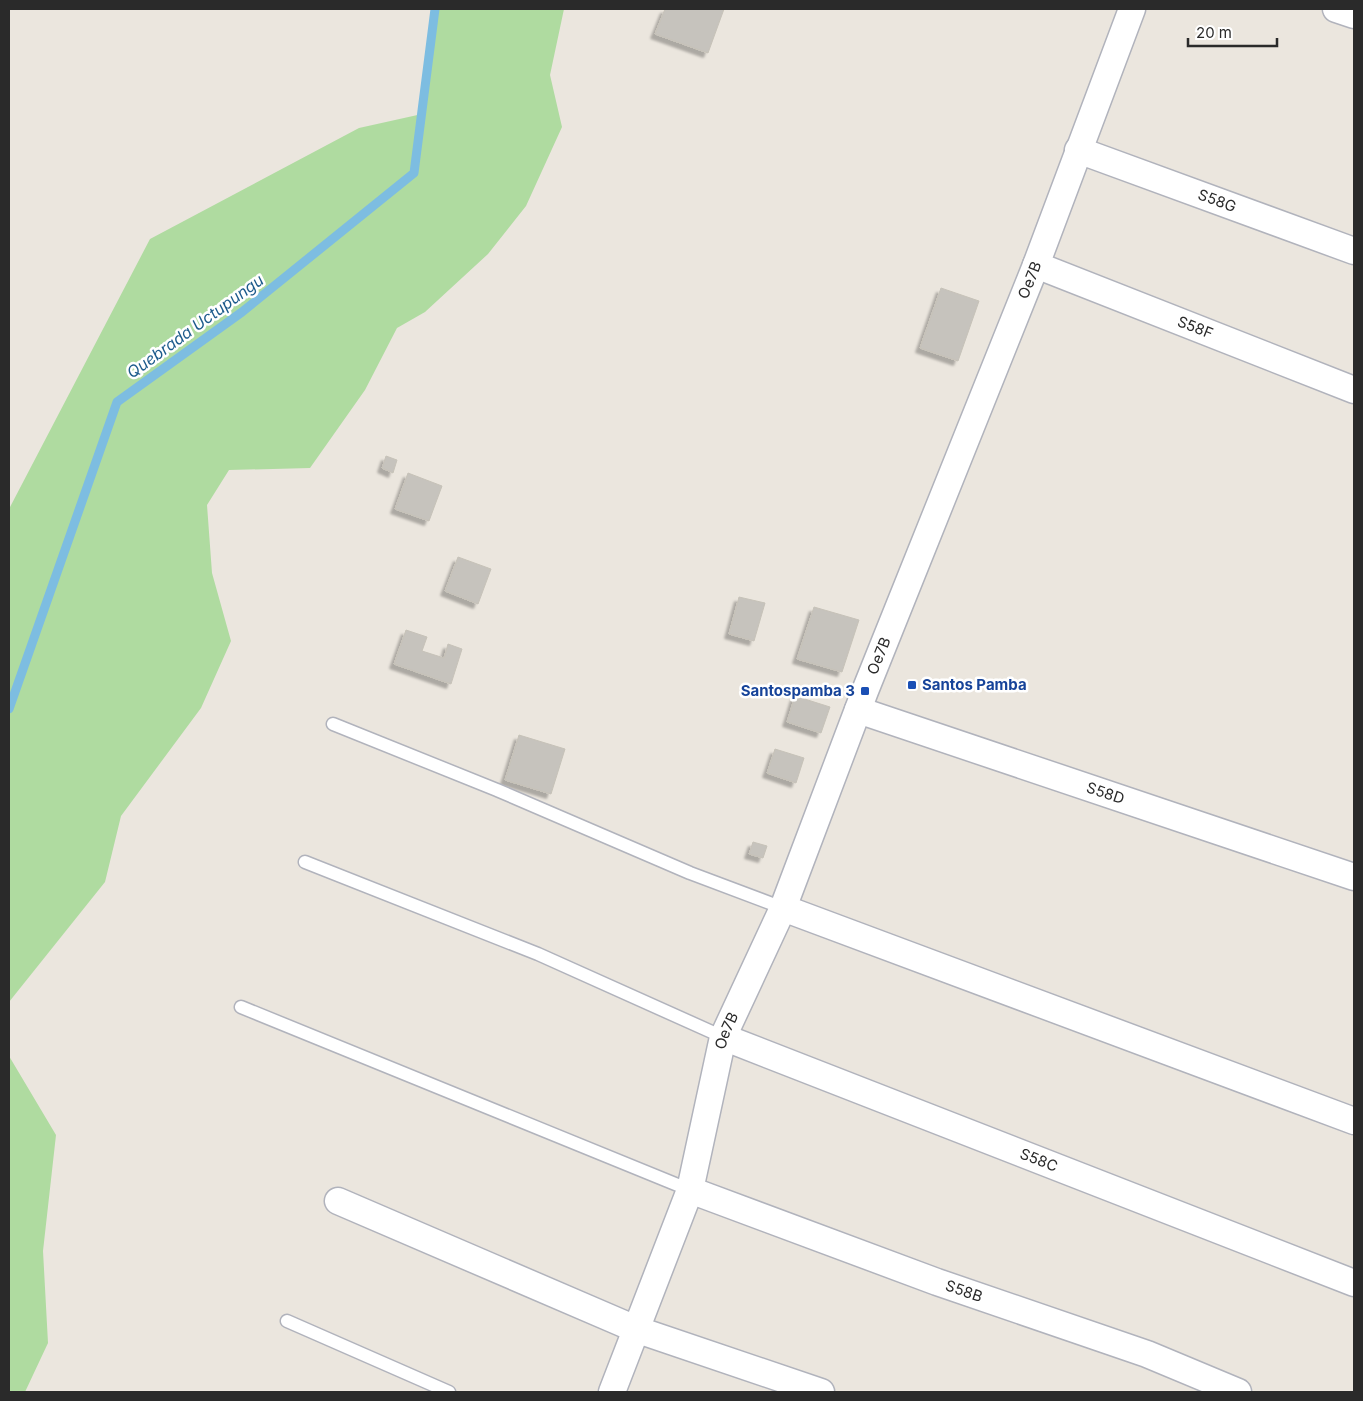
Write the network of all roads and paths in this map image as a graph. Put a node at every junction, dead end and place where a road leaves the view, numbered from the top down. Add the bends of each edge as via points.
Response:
1 (1132, 9) edge
2 (1336, 9) edge
3 (1354, 15) edge
4 (1078, 150) junction
5 (1354, 251) edge
6 (1036, 265) junction
7 (1354, 390) edge
8 (858, 710) junction
9 (333, 724) dead end
10 (305, 862) dead end
11 (1354, 877) edge
12 (783, 908) junction
13 (241, 1007) dead end
14 (723, 1037) junction
15 (1354, 1121) edge
16 (690, 1190) junction
17 (338, 1201) dead end
18 (1354, 1283) edge
19 (287, 1321) dead end
20 (638, 1330) junction
21 (449, 1392) edge
22 (612, 1392) edge
23 (821, 1392) edge
24 (1238, 1392) edge

1 - 4 street, Oe7B
2 - 3 street
4 - 5 street, S58G
4 - 6 street, Oe7B
6 - 7 street, S58F
6 - 8 street, Oe7B
8 - 11 street, S58D
8 - 12 street, Oe7B
9 - 12 lane via 673,866
10 - 14 lane via 538,954
12 - 14 street, Oe7B
12 - 15 street
13 - 16 lane
14 - 16 street, Oe7B
14 - 18 street, S58C
16 - 20 street, Oe7B
16 - 24 street, S58B via 937,1282 1147,1354
17 - 20 street
19 - 21 lane
20 - 22 street, Oe7B
20 - 23 street

